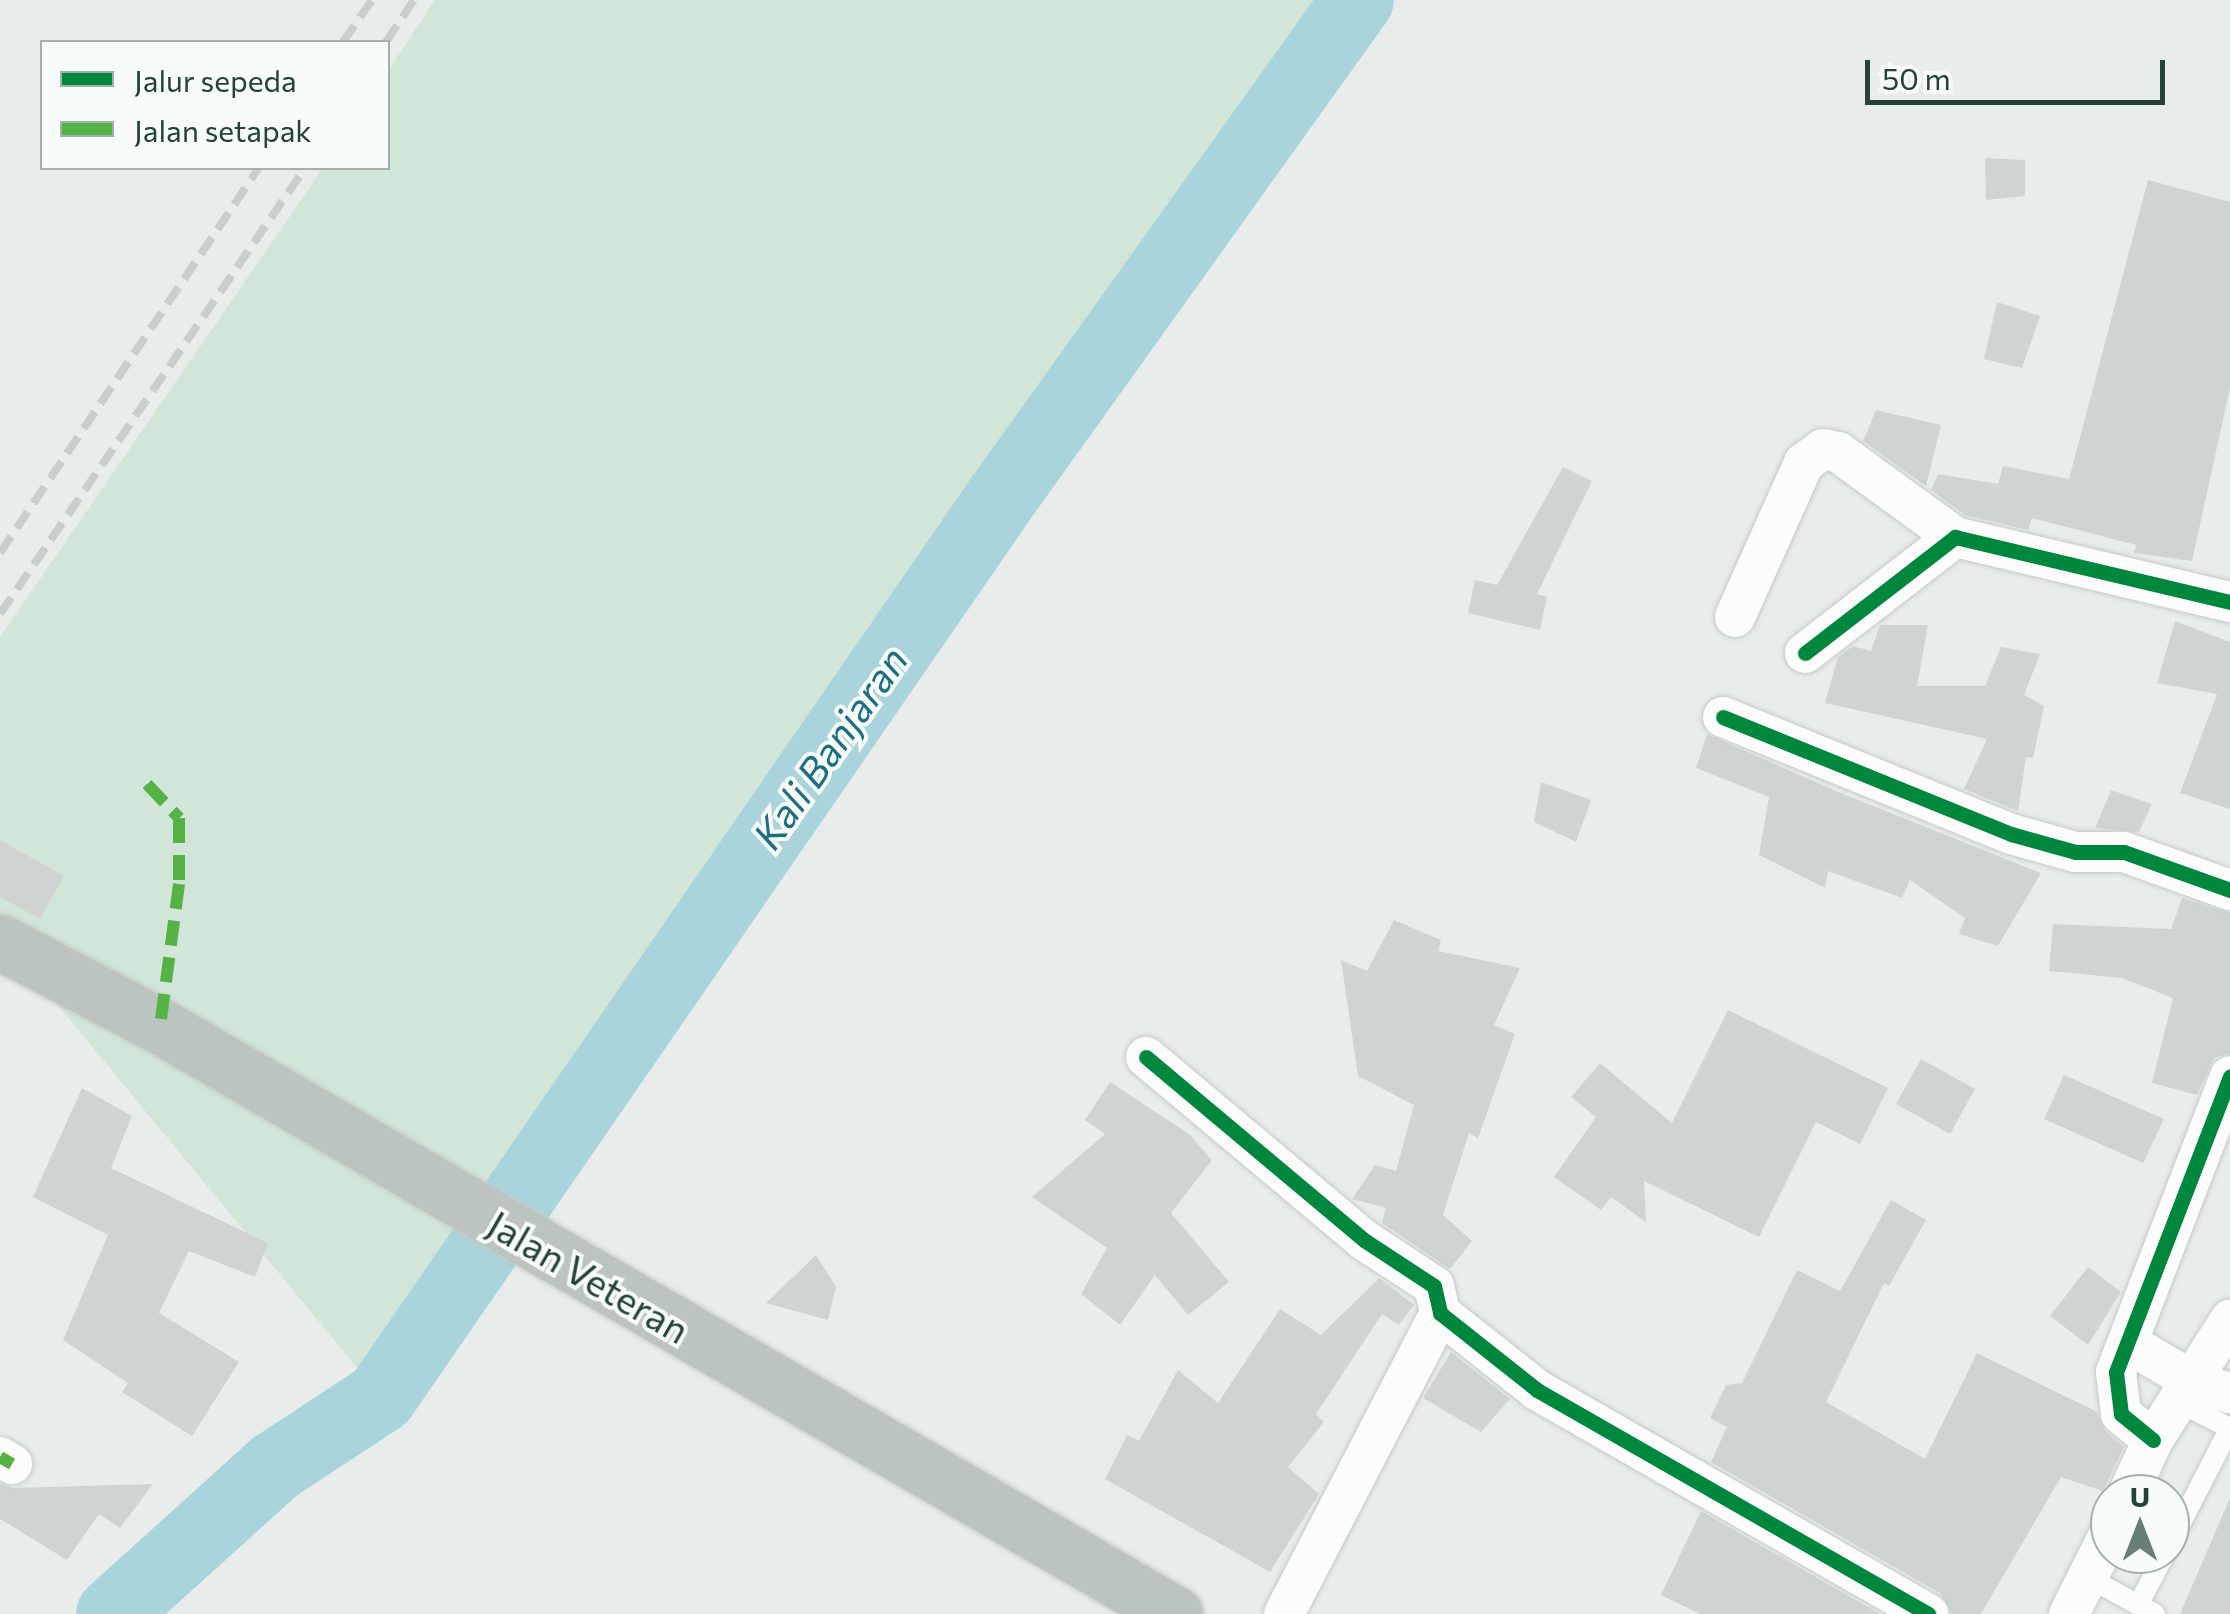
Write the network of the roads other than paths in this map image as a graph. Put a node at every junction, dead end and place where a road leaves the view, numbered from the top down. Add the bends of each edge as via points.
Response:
1 (1955, 538) junction
2 (2230, 602) edge
3 (1735, 617) dead end
4 (1804, 653) dead end
5 (1723, 717) dead end
6 (2230, 890) edge
7 (0, 942) edge
8 (1146, 1057) dead end
9 (2230, 1076) edge
10 (1440, 1313) junction
11 (2230, 1320) edge
12 (2128, 1343) junction
13 (2185, 1392) junction
14 (2230, 1393) edge
15 (2230, 1428) edge
16 (2153, 1440) junction
17 (2137, 1474) edge
18 (2190, 1505) edge
19 (2091, 1574) edge
20 (2158, 1574) edge
21 (2089, 1578) junction
22 (2147, 1609) edge
23 (1176, 1614) edge
24 (1284, 1614) edge
25 (1928, 1614) edge
26 (2069, 1614) edge

1 - 2 street
1 - 3 street via 1838,452 1822,450 1804,464
1 - 4 street
5 - 6 street via 2011,834 2076,852 2124,852
7 - 23 highway, Jalan Veteran via 160,1026
8 - 10 street via 1364,1240 1434,1286
9 - 12 street
10 - 24 street
10 - 25 street via 1538,1390
11 - 13 street
12 - 13 street
12 - 16 street via 2114,1393 2121,1414
13 - 14 street
13 - 15 lane
13 - 16 street
15 - 18 lane
16 - 17 street
19 - 21 street
20 - 22 lane
21 - 22 lane
21 - 26 street

